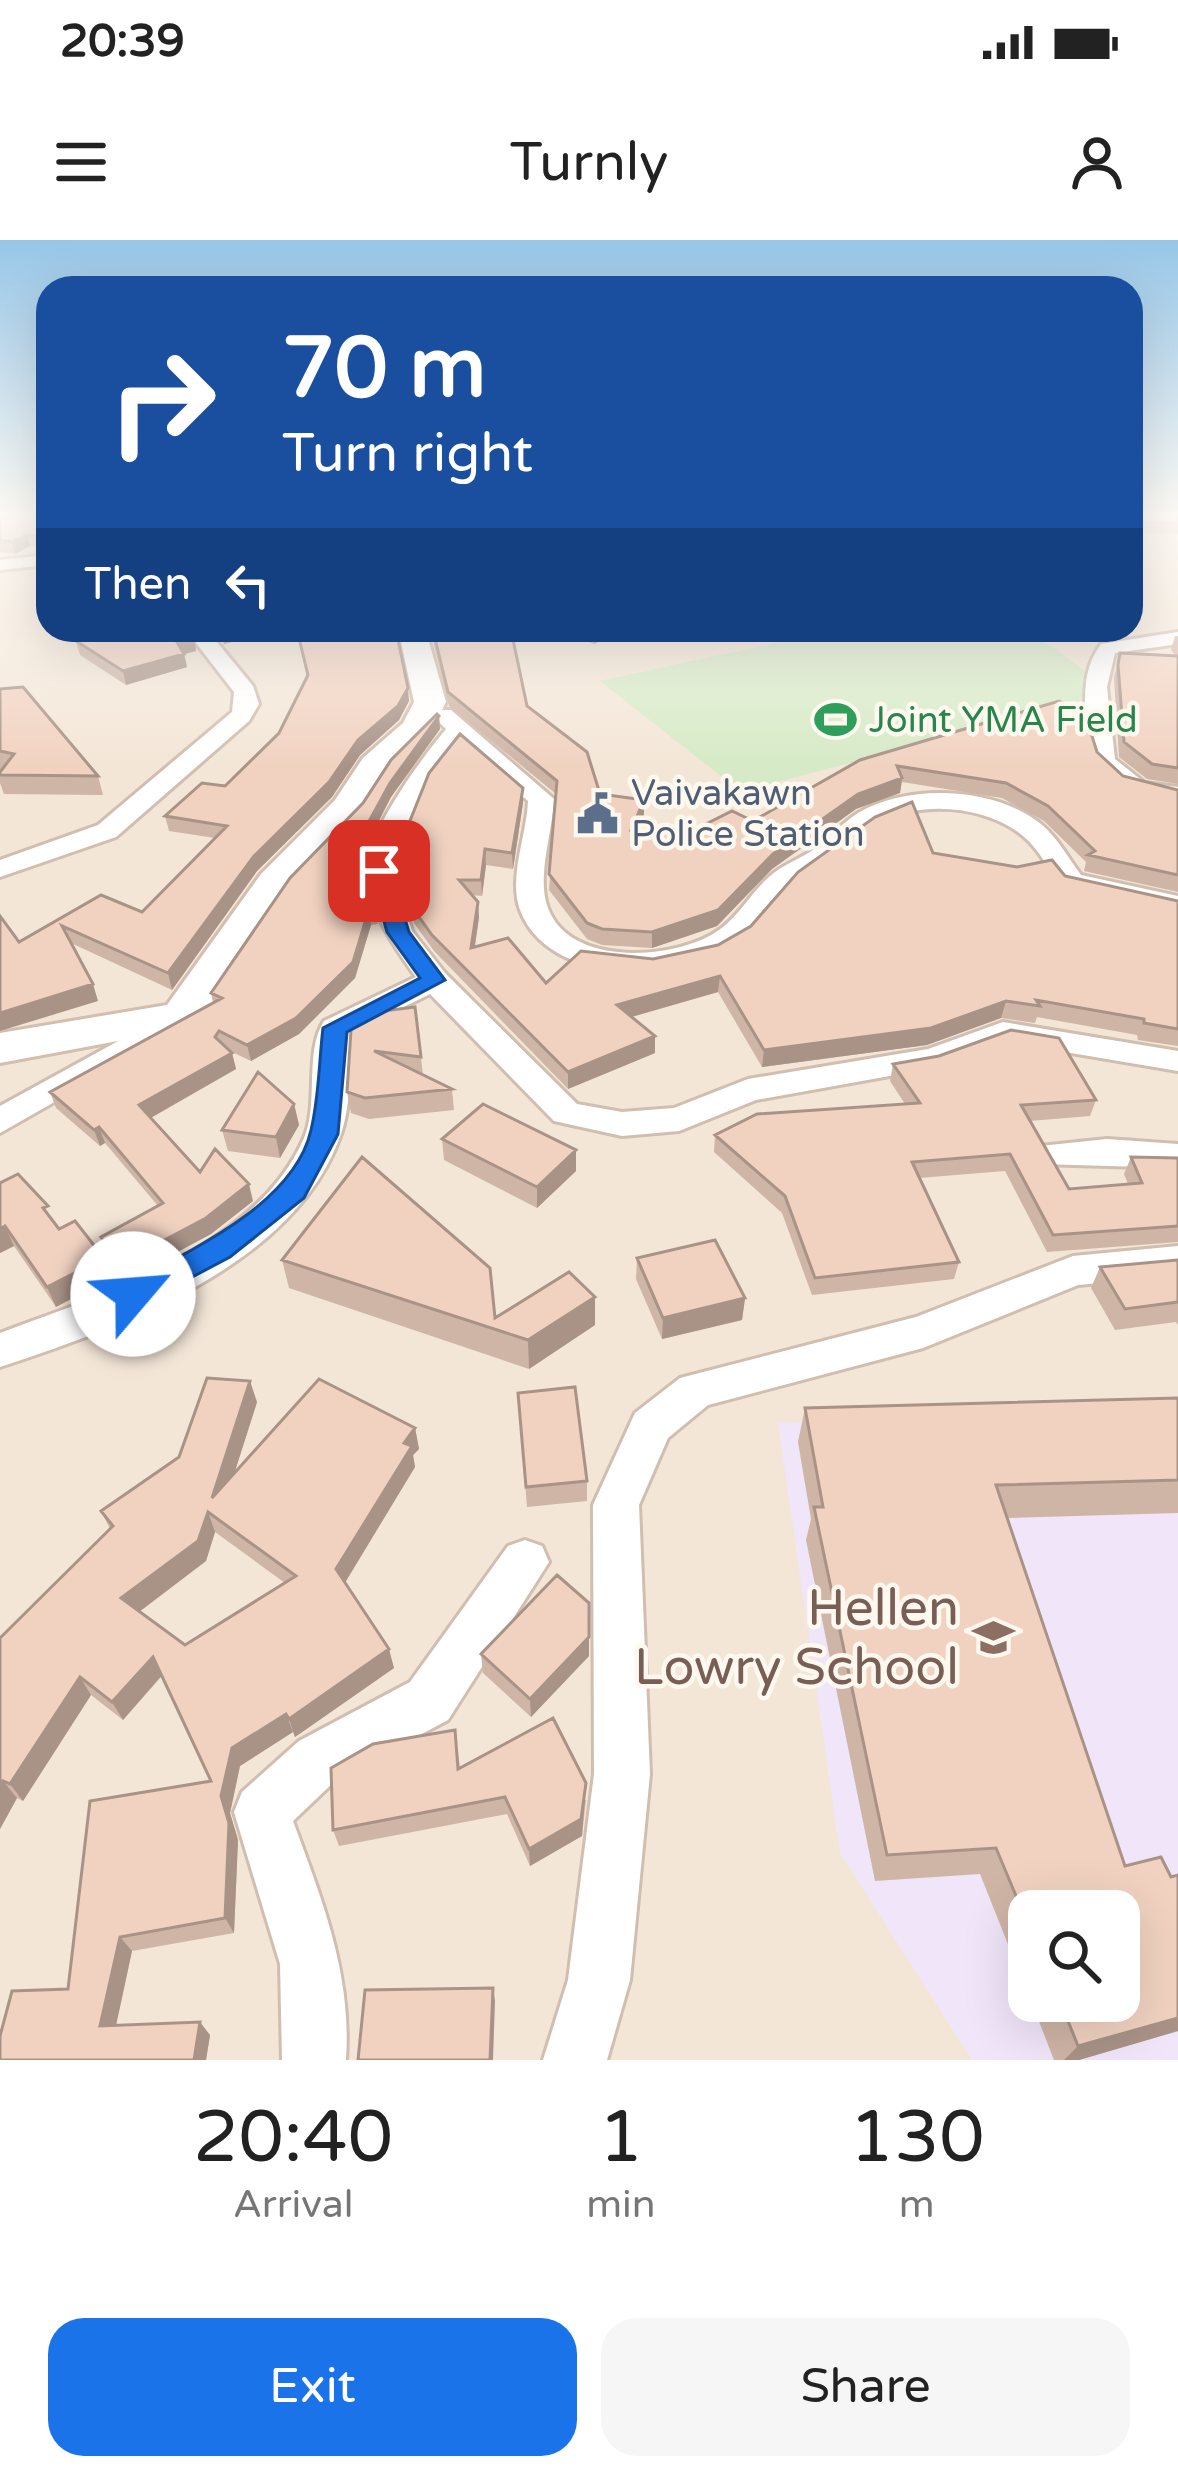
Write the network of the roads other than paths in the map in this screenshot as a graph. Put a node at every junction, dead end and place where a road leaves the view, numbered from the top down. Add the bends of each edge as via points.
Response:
1 (1178, 638) edge
2 (206, 642) edge
3 (413, 642) edge
4 (444, 716) junction
5 (1178, 795) edge
6 (0, 869) edge
7 (1178, 905) edge
8 (434, 980) junction
9 (182, 1016) junction
10 (0, 1048) edge
11 (1178, 1061) edge
12 (0, 1120) edge
13 (1053, 1155) edge
14 (1178, 1156) edge
15 (1178, 1261) edge
16 (0, 1350) edge
17 (525, 1562) dead end
18 (314, 2060) edge
19 (575, 2060) edge

1 - 5 street via 1108,648 1096,663 1095,742 1118,781
2 - 6 street via 245,691 241,716 107,831
3 - 4 street
4 - 7 street via 541,799 533,907 543,930 586,953 659,959 724,941 786,876 876,813 916,804 1018,820 1071,881
4 - 8 street via 379,871 398,932
4 - 9 street via 375,765 349,807 275,882
8 - 11 street via 554,1104 622,1124 679,1119 769,1085 934,1058 1004,1032
8 - 16 street via 335,1028 324,1134 294,1191 264,1219 162,1280
9 - 10 street
9 - 12 street
13 - 14 street
15 - 19 street via 1073,1270 923,1332 695,1391 650,1426 616,1505 622,1774 599,1979
17 - 18 street via 429,1701 318,1760 262,1812 308,1947 317,1998

